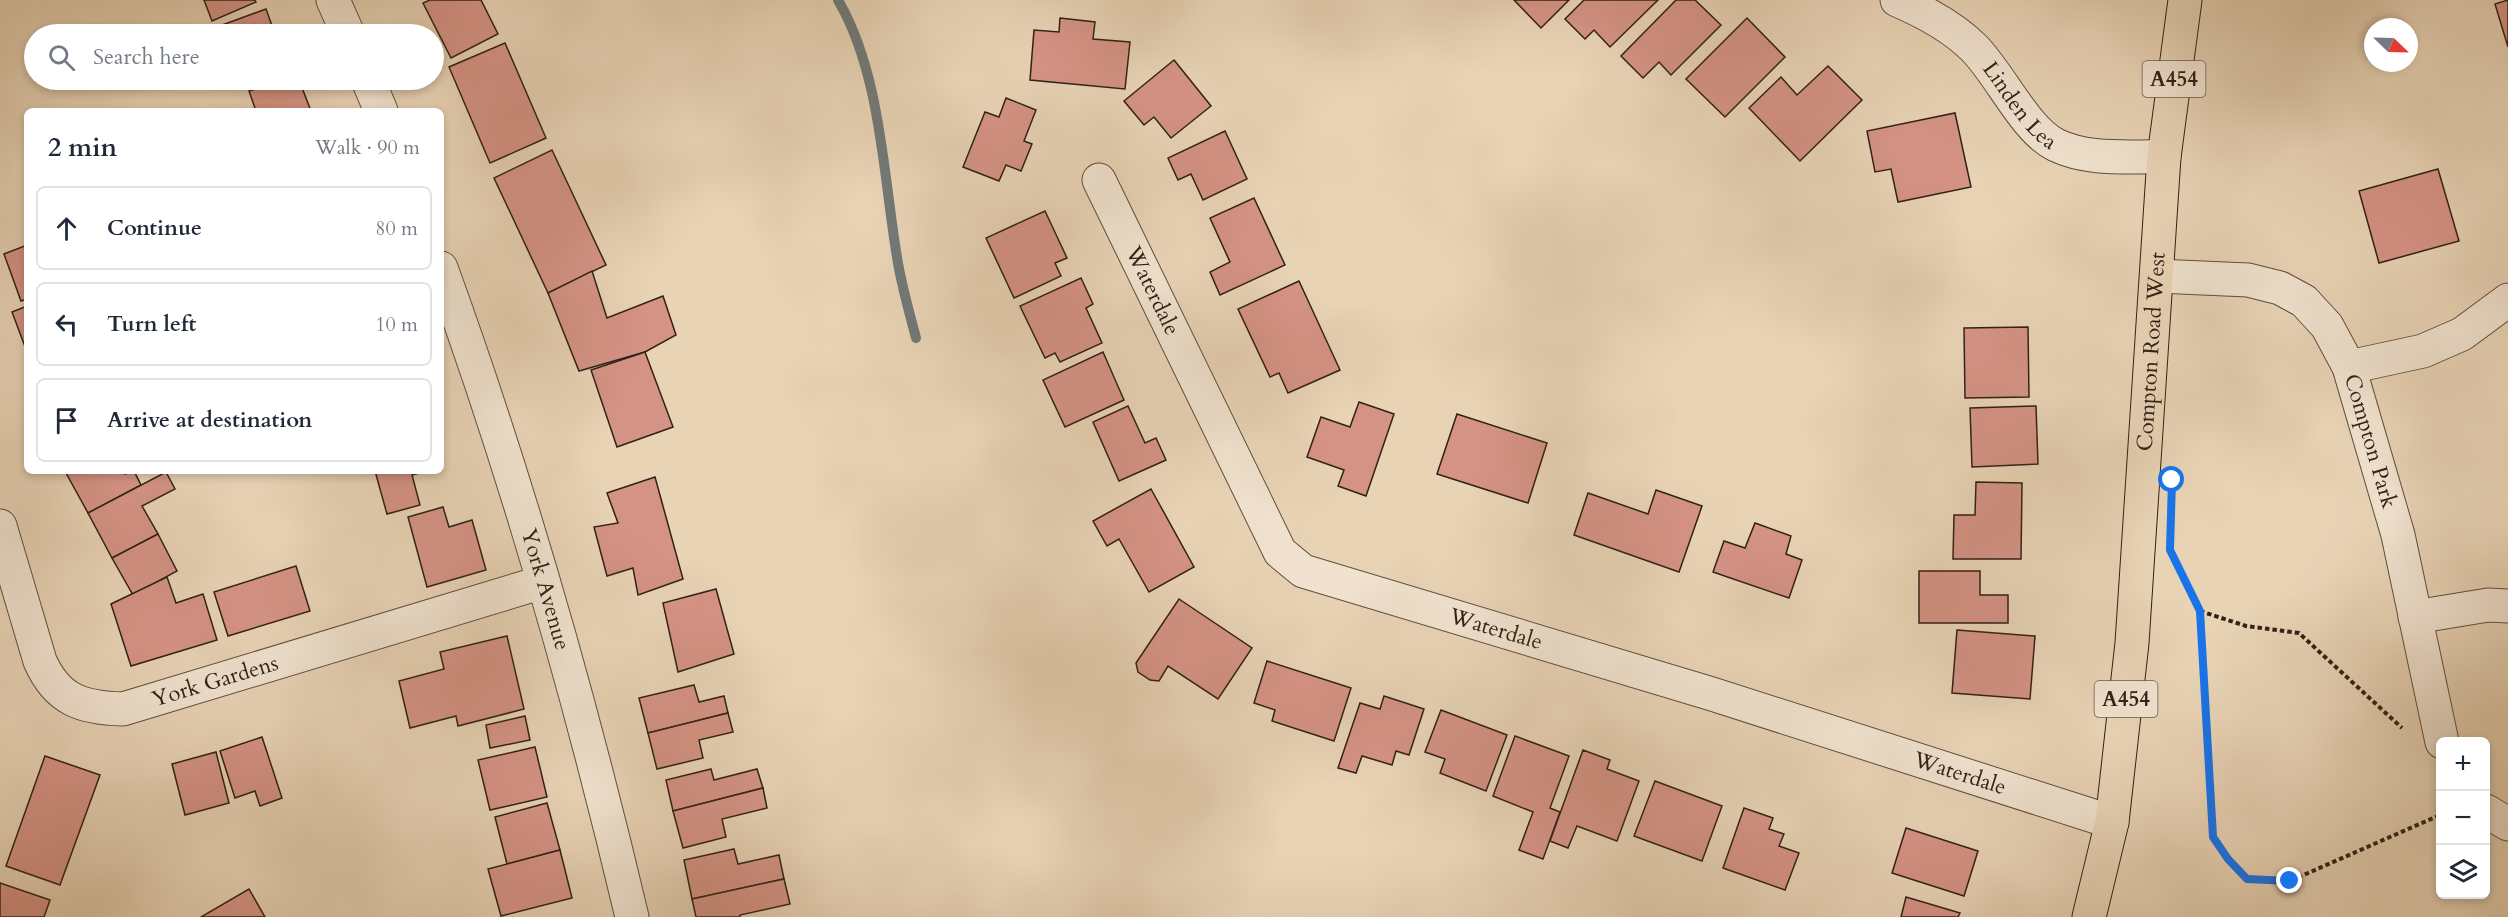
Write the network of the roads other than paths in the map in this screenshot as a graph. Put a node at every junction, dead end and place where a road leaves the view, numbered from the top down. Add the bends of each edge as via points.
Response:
1 (333, 0) edge
2 (1897, 0) edge
3 (2185, 0) edge
4 (344, 24) edge
5 (372, 90) edge
6 (380, 108) edge
7 (2164, 157) junction
8 (1099, 180) dead end
9 (444, 276) edge
10 (2157, 276) junction
11 (2508, 300) edge
12 (2349, 367) junction
13 (0, 526) edge
14 (543, 582) junction
15 (2508, 606) edge
16 (2415, 617) junction
17 (2441, 737) edge
18 (2490, 813) edge
19 (2112, 822) junction
20 (2508, 824) edge
21 (632, 917) edge
22 (2089, 917) edge

1 - 4 street
2 - 7 street, Linden Lea via 1937,20 1975,49 2040,134 2056,145 2077,153 2104,156
3 - 7 highway, Compton Road West / A454
5 - 6 street
7 - 10 highway, Compton Road West / A454
8 - 19 street, Waterdale via 1280,552 1303,571 1723,698
9 - 14 street, York Avenue via 489,403
10 - 12 street, Compton Park via 2248,280 2280,288 2304,301 2326,326
10 - 19 highway, Compton Road West / A454 via 2132,643
11 - 12 street via 2462,334 2423,351
12 - 16 street, Compton Park via 2398,535
13 - 14 street, York Gardens via 49,682 63,695 104,709 123,710
14 - 21 street, York Avenue
15 - 16 street via 2488,605
16 - 17 street, Compton Park
18 - 20 street
19 - 22 highway, Compton Road West / A454

